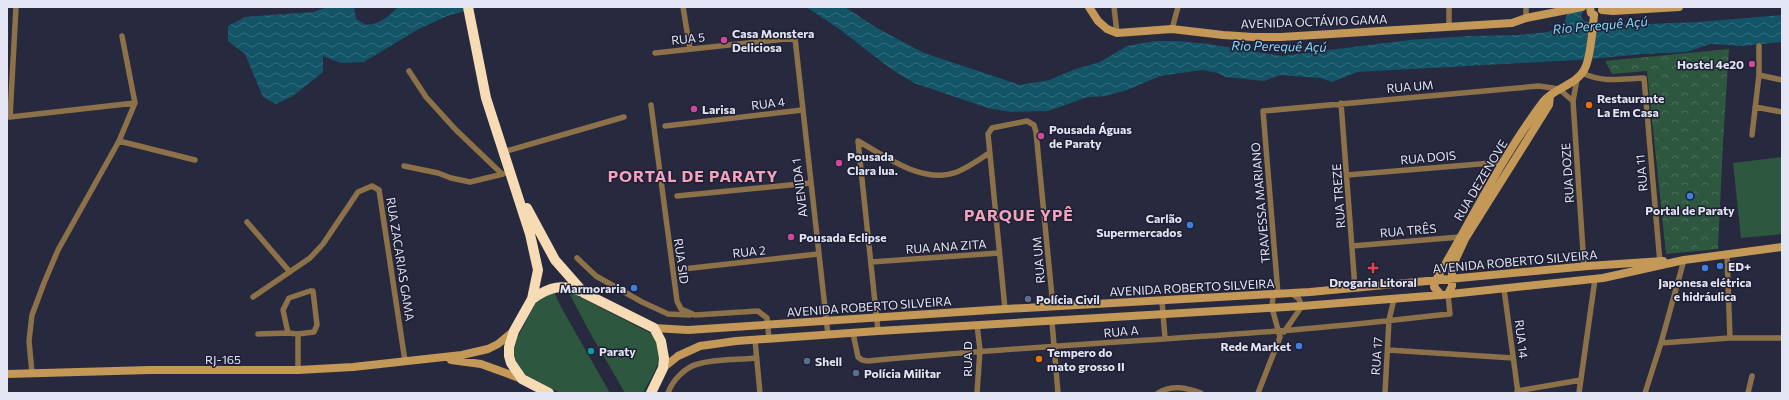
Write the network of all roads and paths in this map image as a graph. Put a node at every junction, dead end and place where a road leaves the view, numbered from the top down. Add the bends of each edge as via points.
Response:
1 (16, 7) edge
2 (468, 7) edge
3 (683, 7) edge
4 (1089, 7) edge
5 (1114, 7) edge
6 (1178, 7) edge
7 (1449, 7) edge
8 (1526, 7) edge
9 (1582, 7) edge
10 (1680, 7) edge
11 (1602, 8) edge
12 (1562, 9) edge
13 (1593, 13) edge
14 (1526, 18) junction
15 (1449, 26) junction
16 (1172, 29) junction
17 (1117, 33) junction
18 (122, 36) dead end
19 (794, 38) joint
20 (1759, 46) dead end
21 (690, 49) junction
22 (655, 53) dead end
23 (409, 71) dead end
24 (1759, 75) junction
25 (1579, 76) junction
26 (1782, 80) edge
27 (1559, 89) junction
28 (1573, 101) junction
29 (135, 102) junction
30 (1341, 103) junction
31 (651, 106) dead end
32 (1755, 107) junction
33 (802, 110) junction
34 (1263, 111) joint
35 (1782, 112) edge
36 (624, 117) dead end
37 (665, 126) dead end
38 (1752, 134) dead end
39 (119, 141) junction
40 (503, 152) junction
41 (989, 153) junction
42 (195, 160) dead end
43 (1507, 164) junction
44 (404, 166) dead end
45 (1347, 174) junction
46 (508, 175) junction
47 (810, 183) junction
48 (677, 196) dead end
49 (247, 222) dead end
50 (1463, 238) junction
51 (1352, 246) junction
52 (1782, 247) edge
53 (999, 253) junction
54 (818, 254) junction
55 (1727, 255) junction
56 (577, 258) dead end
57 (1684, 260) junction
58 (871, 262) junction
59 (1660, 263) junction
60 (1602, 265) junction
61 (1586, 266) junction
62 (683, 269) dead end
63 (290, 272) junction
64 (1606, 278) junction
65 (1451, 279) junction
66 (1595, 279) junction
67 (1436, 280) junction
68 (1355, 288) junction
69 (1504, 288) junction
70 (584, 293) junction
71 (1291, 293) junction
72 (1278, 294) junction
73 (1445, 295) junction
74 (253, 296) dead end
75 (532, 299) junction
76 (1394, 299) junction
77 (1162, 300) junction
78 (1067, 306) junction
79 (1302, 306) junction
80 (1053, 307) junction
81 (1272, 308) junction
82 (1005, 309) junction
83 (1164, 314) junction
84 (695, 315) junction
85 (877, 318) junction
86 (1070, 320) junction
87 (1389, 320) junction
88 (826, 321) junction
89 (1052, 322) junction
90 (767, 325) junction
91 (977, 325) junction
92 (654, 328) junction
93 (1285, 330) junction
94 (514, 331) junction
95 (878, 331) junction
96 (288, 333) junction
97 (853, 333) junction
98 (258, 334) dead end
99 (298, 334) junction
100 (1279, 334) junction
101 (828, 335) junction
102 (1165, 338) junction
103 (1730, 338) junction
104 (1782, 338) edge
105 (769, 339) junction
106 (755, 340) junction
107 (1661, 343) junction
108 (1053, 347) junction
109 (980, 350) junction
110 (1388, 350) junction
111 (438, 358) junction
112 (756, 358) junction
113 (1513, 358) junction
114 (405, 361) junction
115 (663, 368) junction
116 (298, 370) junction
117 (32, 373) junction
118 (7, 374) edge
119 (1752, 376) dead end
120 (522, 379) junction
121 (1581, 380) junction
122 (1518, 392) edge
123 (549, 393) edge
124 (651, 393) edge
125 (668, 393) edge
126 (760, 393) edge
127 (977, 393) edge
128 (1058, 393) edge
129 (1158, 393) edge
130 (1201, 393) edge
131 (1258, 393) edge
132 (1385, 393) edge
133 (1579, 393) edge
134 (1645, 393) edge
135 (1748, 393) edge

1 - 29 street via 10,117
2 - 40 highway via 486,98
3 - 21 street
4 - 17 street via 1098,21
5 - 17 street
6 - 16 street
7 - 15 street
8 - 14 street
9 - 12 street, AVENIDA OCTÁVIO GAMA
10 - 11 street via 1613,11
11 - 13 street via 1600,13
12 - 14 street, AVENIDA OCTÁVIO GAMA
13 - 25 street via 1586,65
14 - 15 street, AVENIDA OCTÁVIO GAMA via 1512,23
15 - 16 street, AVENIDA OCTÁVIO GAMA via 1253,37
16 - 17 street, AVENIDA OCTÁVIO GAMA
18 - 29 street
19 - 21 street, RUA 5
19 - 33 street, AVENIDA 1
20 - 24 street
21 - 22 street, RUA 5
23 - 46 street via 440,113
24 - 26 street
24 - 32 street
25 - 27 street, RUA DEZENOVE via 1569,85
25 - 28 street, RUA DOZE
25 - 59 street, RUA 11 via 1606,80 1644,78
27 - 28 street
27 - 30 street, RUA UM via 1539,86
27 - 43 street, RUA DEZENOVE via 1550,96 1548,105
28 - 61 street, RUA DOZE
29 - 39 street
30 - 34 street, RUA UM
30 - 45 street, RUA TREZE
31 - 84 street, RUA SID via 677,301 681,309
32 - 35 street
32 - 38 street
33 - 37 street, RUA 4
33 - 47 street, AVENIDA 1
34 - 72 street, TRAVESSA MARIANO
36 - 40 street
39 - 42 street
39 - 117 street via 58,250 32,315 29,341
40 - 46 highway
41 - 53 street
41 - 58 street via 958,172 936,176 918,173 858,141
41 - 80 street, RUA UM via 988,134 992,128 1027,121 1034,124
43 - 45 street, RUA DOIS
43 - 50 street, RUA DEZENOVE
44 - 46 street via 470,182
45 - 51 street, RUA TREZE
46 - 70 highway via 553,255
46 - 75 highway via 536,255 538,270
47 - 48 street
47 - 54 street, AVENIDA 1
49 - 63 street
50 - 51 street, RUA TRÊS
50 - 65 street, RUA DEZENOVE via 1452,268
50 - 67 street, RUA DEZENOVE
51 - 68 street, RUA TREZE
52 - 55 street, AVENIDA ROBERTO SILVEIRA
53 - 58 street, RUA ANA ZITA
53 - 82 street
54 - 62 street, RUA 2
54 - 88 street, AVENIDA 1
55 - 57 street, AVENIDA ROBERTO SILVEIRA
55 - 103 street
56 - 84 street via 596,276 642,302 668,314
57 - 59 street, AVENIDA ROBERTO SILVEIRA
57 - 107 street
58 - 85 street
59 - 60 street, AVENIDA ROBERTO SILVEIRA
59 - 64 street, AVENIDA ROBERTO SILVEIRA
60 - 61 street, AVENIDA ROBERTO SILVEIRA
60 - 64 street via 1600,274
61 - 65 street, AVENIDA ROBERTO SILVEIRA
61 - 66 street via 1594,271
63 - 74 street, RUA ZACARIAS GAMA
63 - 114 street, RUA ZACARIAS GAMA via 310,258 323,244 358,192 372,186 379,190
64 - 66 street, AVENIDA ROBERTO SILVEIRA
65 - 67 street, AVENIDA ROBERTO SILVEIRA
65 - 73 street, RUA DEZENOVE via 1452,289
66 - 69 street, AVENIDA ROBERTO SILVEIRA
66 - 121 street
67 - 68 street, AVENIDA ROBERTO SILVEIRA
67 - 73 street via 1434,287
68 - 71 street, AVENIDA ROBERTO SILVEIRA
69 - 73 street, AVENIDA ROBERTO SILVEIRA
69 - 113 street, RUA 14
70 - 75 highway via 557,286
70 - 92 highway
71 - 72 street, AVENIDA ROBERTO SILVEIRA
71 - 79 street via 1299,299
72 - 77 street, AVENIDA ROBERTO SILVEIRA
72 - 81 street via 1273,296
73 - 76 street, AVENIDA ROBERTO SILVEIRA
73 - 87 street via 1450,314
75 - 94 highway
76 - 79 street, AVENIDA ROBERTO SILVEIRA
76 - 87 street
77 - 78 street, AVENIDA ROBERTO SILVEIRA
77 - 83 street
78 - 80 street, AVENIDA ROBERTO SILVEIRA
78 - 86 street via 1074,314
79 - 81 street, AVENIDA ROBERTO SILVEIRA
79 - 93 street
80 - 82 street, AVENIDA ROBERTO SILVEIRA
80 - 89 street via 1050,314
81 - 83 street, AVENIDA ROBERTO SILVEIRA
81 - 100 street
82 - 85 street, AVENIDA ROBERTO SILVEIRA
83 - 86 street, AVENIDA ROBERTO SILVEIRA
83 - 102 street
84 - 90 street via 758,311 765,316
85 - 88 street, AVENIDA ROBERTO SILVEIRA
85 - 95 street
86 - 89 street, AVENIDA ROBERTO SILVEIRA
87 - 93 street
87 - 110 street, RUA 17
88 - 90 street, AVENIDA ROBERTO SILVEIRA
88 - 101 street, AVENIDA 1
89 - 91 street, AVENIDA ROBERTO SILVEIRA
89 - 108 street
90 - 92 street, AVENIDA ROBERTO SILVEIRA via 688,330
90 - 105 street
91 - 95 street, AVENIDA ROBERTO SILVEIRA
91 - 109 street, RUA D
92 - 115 highway via 664,348
93 - 100 street
94 - 111 street, RJ-165 via 498,344 488,348
94 - 120 highway via 509,356 511,364
95 - 97 street, AVENIDA ROBERTO SILVEIRA
96 - 98 street
96 - 99 street
96 - 99 street via 283,310 289,298 313,291 317,325 314,332
97 - 101 street, AVENIDA ROBERTO SILVEIRA
97 - 109 street, RUA A via 858,357 862,360
99 - 116 street
100 - 102 street, RUA A
100 - 131 street
101 - 105 street, AVENIDA ROBERTO SILVEIRA
102 - 108 street, RUA A
103 - 104 street
103 - 107 street
105 - 106 street, AVENIDA ROBERTO SILVEIRA
106 - 112 street
106 - 115 street, AVENIDA ROBERTO SILVEIRA via 700,346 678,356
107 - 134 street
108 - 109 street, RUA A
108 - 128 street
109 - 127 street, RUA D
110 - 113 street
110 - 132 street, RUA 17
111 - 114 street, RJ-165 / RJ-165
111 - 120 street, RJ-165 via 481,364
112 - 125 street via 697,364 682,373 670,386
112 - 126 street
113 - 122 street, RUA 14
114 - 116 street, RJ-165 / RJ-165
115 - 124 highway
116 - 117 street, RJ-165 / RJ-165
117 - 118 street, RJ-165 / RJ-165
119 - 135 street
120 - 123 highway
121 - 122 street
121 - 133 street
129 - 130 street via 1171,387 1182,387

